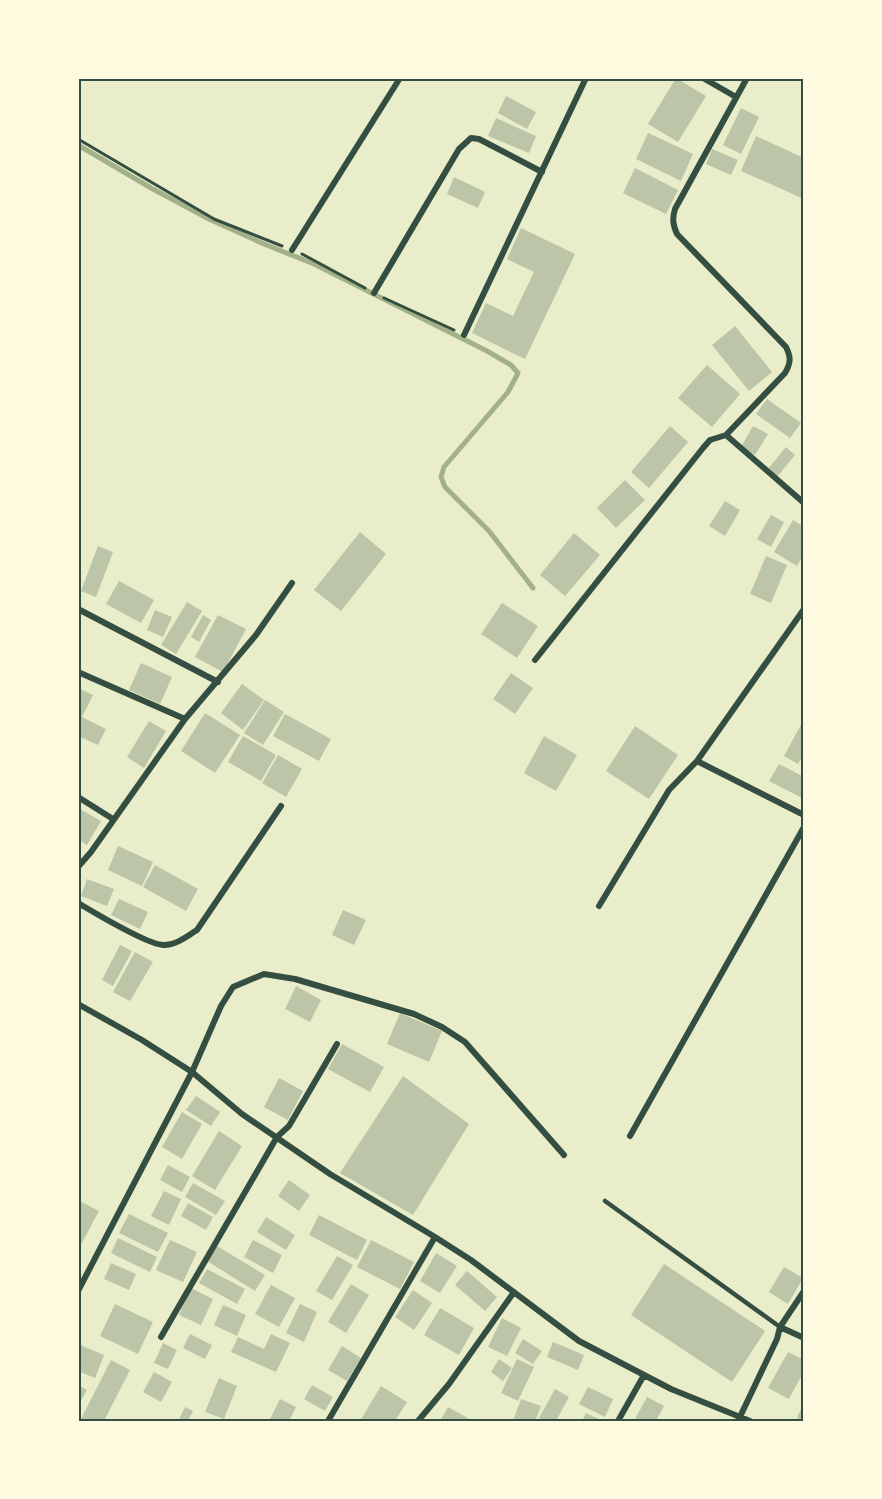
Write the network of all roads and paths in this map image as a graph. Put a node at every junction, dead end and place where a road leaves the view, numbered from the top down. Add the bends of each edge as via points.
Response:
1 (400, 78) edge
2 (586, 78) edge
3 (703, 78) edge
4 (747, 78) edge
5 (736, 98) junction
6 (78, 139) edge
7 (542, 172) junction
8 (292, 250) junction
9 (374, 293) junction
10 (464, 334) joint
11 (726, 435) junction
12 (804, 503) edge
13 (292, 583) dead end
14 (78, 609) edge
15 (804, 609) edge
16 (535, 660) dead end
17 (78, 672) edge
18 (218, 682) junction
19 (185, 718) junction
20 (697, 760) junction
21 (78, 797) edge
22 (281, 806) dead end
23 (804, 815) edge
24 (113, 819) junction
25 (804, 827) edge
26 (78, 867) edge
27 (78, 903) edge
28 (599, 906) dead end
29 (78, 1004) edge
30 (337, 1044) dead end
31 (192, 1072) junction
32 (630, 1136) dead end
33 (277, 1137) junction
34 (564, 1155) dead end
35 (606, 1201) dead end
36 (435, 1237) junction
37 (78, 1291) edge
38 (804, 1291) edge
39 (514, 1292) junction
40 (780, 1327) junction
41 (162, 1336) dead end
42 (804, 1338) edge
43 (644, 1375) junction
44 (739, 1419) edge
45 (328, 1421) edge
46 (418, 1421) edge
47 (618, 1421) edge
48 (750, 1421) edge

1 - 8 street
2 - 7 street
3 - 5 street
4 - 5 street
5 - 11 street via 675,209 673,226 786,347 790,364
6 - 8 path via 214,219
7 - 9 street via 471,138 459,149
7 - 10 street
8 - 9 path
9 - 10 path
11 - 12 street
11 - 16 street via 710,440 702,448
13 - 18 street
14 - 18 street
15 - 20 street
17 - 19 street
18 - 19 street
19 - 24 street
20 - 23 street
20 - 28 street via 669,790
21 - 24 street
22 - 27 street via 197,930 177,942 150,942
24 - 26 street
25 - 32 street
29 - 31 street
30 - 33 street via 289,1126
31 - 33 street
31 - 34 street via 233,987 264,974 295,979 414,1014 465,1042
31 - 37 street
33 - 36 street
33 - 41 street
35 - 40 lane
36 - 39 street
36 - 45 street
38 - 40 street
39 - 43 street via 579,1341
39 - 46 street
40 - 42 street
40 - 44 street
43 - 44 street
43 - 47 street
44 - 48 street

